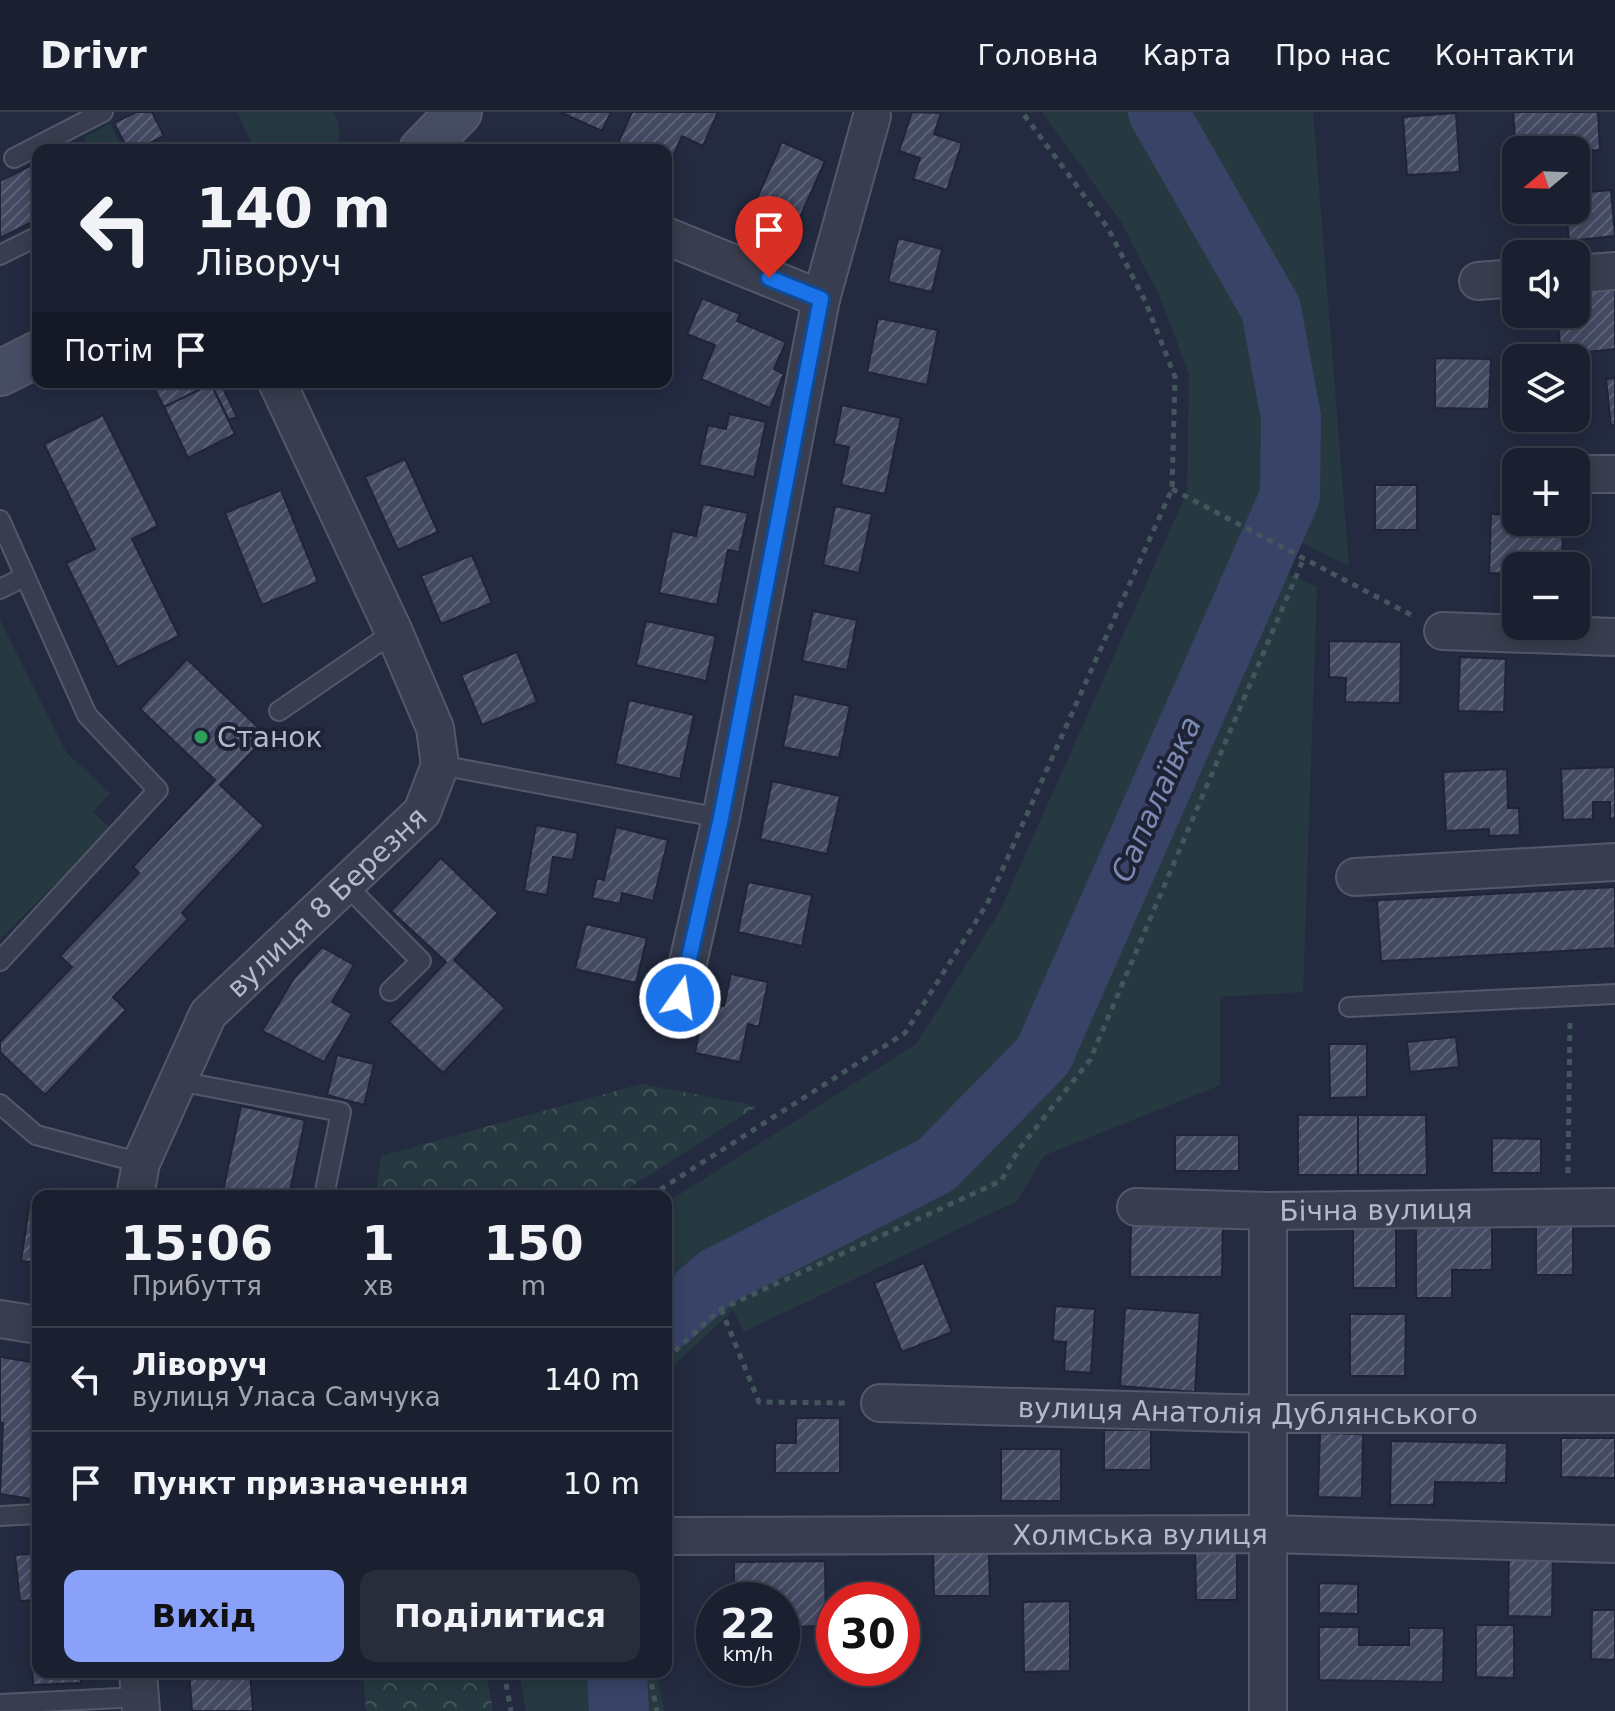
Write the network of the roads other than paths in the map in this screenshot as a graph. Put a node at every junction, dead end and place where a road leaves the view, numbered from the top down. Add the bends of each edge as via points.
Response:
1 (103, 112) edge
2 (872, 116) dead end
3 (41, 144) edge
4 (32, 149) edge
5 (14, 158) dead end
6 (672, 238) edge
7 (32, 239) edge
8 (0, 255) edge
9 (1615, 271) edge
10 (1590, 273) edge
11 (1502, 279) edge
12 (1478, 281) dead end
13 (821, 299) junction
14 (280, 388) edge
15 (1590, 474) edge
16 (1615, 474) edge
17 (0, 520) edge
18 (24, 577) junction
19 (0, 589) edge
20 (1443, 631) road end
21 (394, 632) junction
22 (1615, 637) edge
23 (279, 711) dead end
24 (440, 765) junction
25 (721, 818) junction
26 (1615, 862) edge
27 (1355, 877) dead end
28 (345, 884) junction
29 (0, 961) edge
30 (390, 991) dead end
31 (1615, 994) edge
32 (680, 998) dead end
33 (1349, 1007) dead end
34 (178, 1081) junction
35 (0, 1104) edge
36 (138, 1179) edge
37 (325, 1190) edge
38 (1136, 1207) dead end
39 (1615, 1207) edge
40 (1268, 1211) junction
41 (0, 1319) edge
42 (32, 1324) edge
43 (880, 1403) road end
44 (1267, 1414) junction
45 (1615, 1414) edge
46 (32, 1514) edge
47 (0, 1516) edge
48 (1266, 1534) junction
49 (672, 1536) edge
50 (1615, 1544) edge
51 (139, 1693) edge
52 (0, 1704) edge
53 (1268, 1711) edge

1 - 3 lane
2 - 13 street
4 - 5 lane
6 - 13 street
7 - 8 lane
9 - 10 street
11 - 12 street
13 - 25 street
14 - 21 street, вулиця 8 Березня
15 - 16 street
17 - 18 lane
18 - 19 lane
18 - 29 lane via 87,715 158,790
20 - 22 street
21 - 23 lane
21 - 24 street, вулиця 8 Березня via 435,728
24 - 25 lane
24 - 28 street, вулиця 8 Березня via 422,812
25 - 32 street
26 - 27 street
28 - 30 lane via 421,961
28 - 34 street, вулиця 8 Березня via 208,1014
31 - 33 lane
34 - 36 street, вулиця 8 Березня
34 - 37 lane via 341,1112
35 - 36 lane via 36,1135
38 - 40 street, Бічна вулиця
39 - 40 street, Бічна вулиця
40 - 44 street
41 - 42 street
43 - 44 street, вулиця Анатолія Дублянського
44 - 45 street, вулиця Анатолія Дублянського
44 - 48 street
46 - 47 lane
48 - 49 street, Холмська вулиця
48 - 50 street, Холмська вулиця
48 - 53 street
51 - 52 lane

